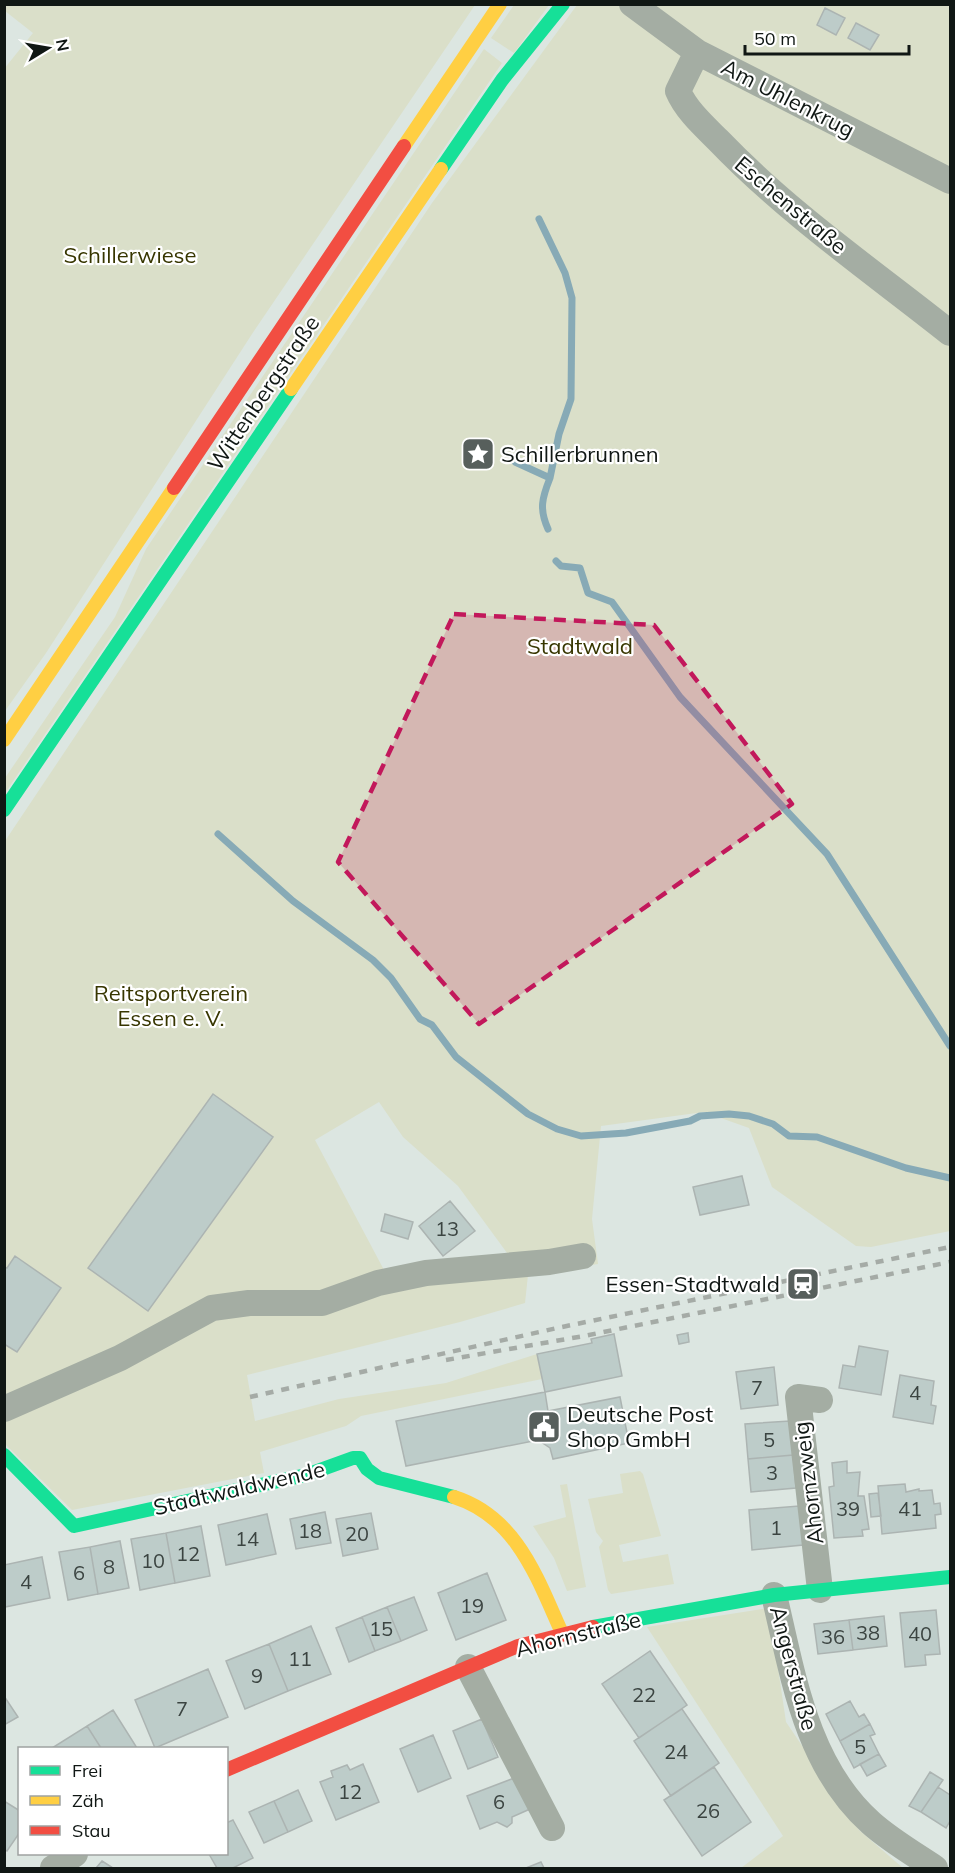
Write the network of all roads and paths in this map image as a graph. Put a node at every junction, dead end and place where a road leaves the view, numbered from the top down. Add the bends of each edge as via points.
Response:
1 (500, 4) edge
2 (563, 4) edge
3 (632, 4) edge
4 (697, 52) junction
5 (951, 180) edge
6 (951, 333) edge
7 (4, 740) edge
8 (4, 810) edge
9 (583, 1256) dead end
10 (819, 1400) dead end
11 (4, 1409) edge
12 (4, 1455) edge
13 (951, 1577) edge
14 (820, 1590) junction
15 (774, 1595) junction
16 (562, 1633) junction
17 (468, 1667) junction
18 (228, 1769) edge
19 (552, 1828) dead end
20 (74, 1855) edge
21 (53, 1869) edge
22 (935, 1869) edge

1 - 7 main road, Wittenbergstraße
2 - 8 main road, Wittenbergstraße via 502,80
3 - 4 street, Am Uhlenkrug
4 - 5 street, Am Uhlenkrug
4 - 6 street, Eschenstraße via 678,91 696,117 797,213
9 - 11 street via 549,1263 426,1273 378,1282 322,1303 249,1303 212,1308 120,1358
10 - 14 street, Ahornzweig via 798,1397
12 - 16 main road, Stadtwaldwende via 74,1526 306,1475 345,1458 360,1458 379,1478 473,1503 496,1518 530,1562
13 - 14 main road, Ahornstraße
14 - 15 main road, Ahornstraße
15 - 16 main road, Ahornstraße
15 - 22 street, Angerstraße via 801,1710 819,1754 841,1789 871,1823
16 - 17 main road, Ahornstraße
17 - 18 main road, Ahornstraße
17 - 19 street
20 - 21 street

